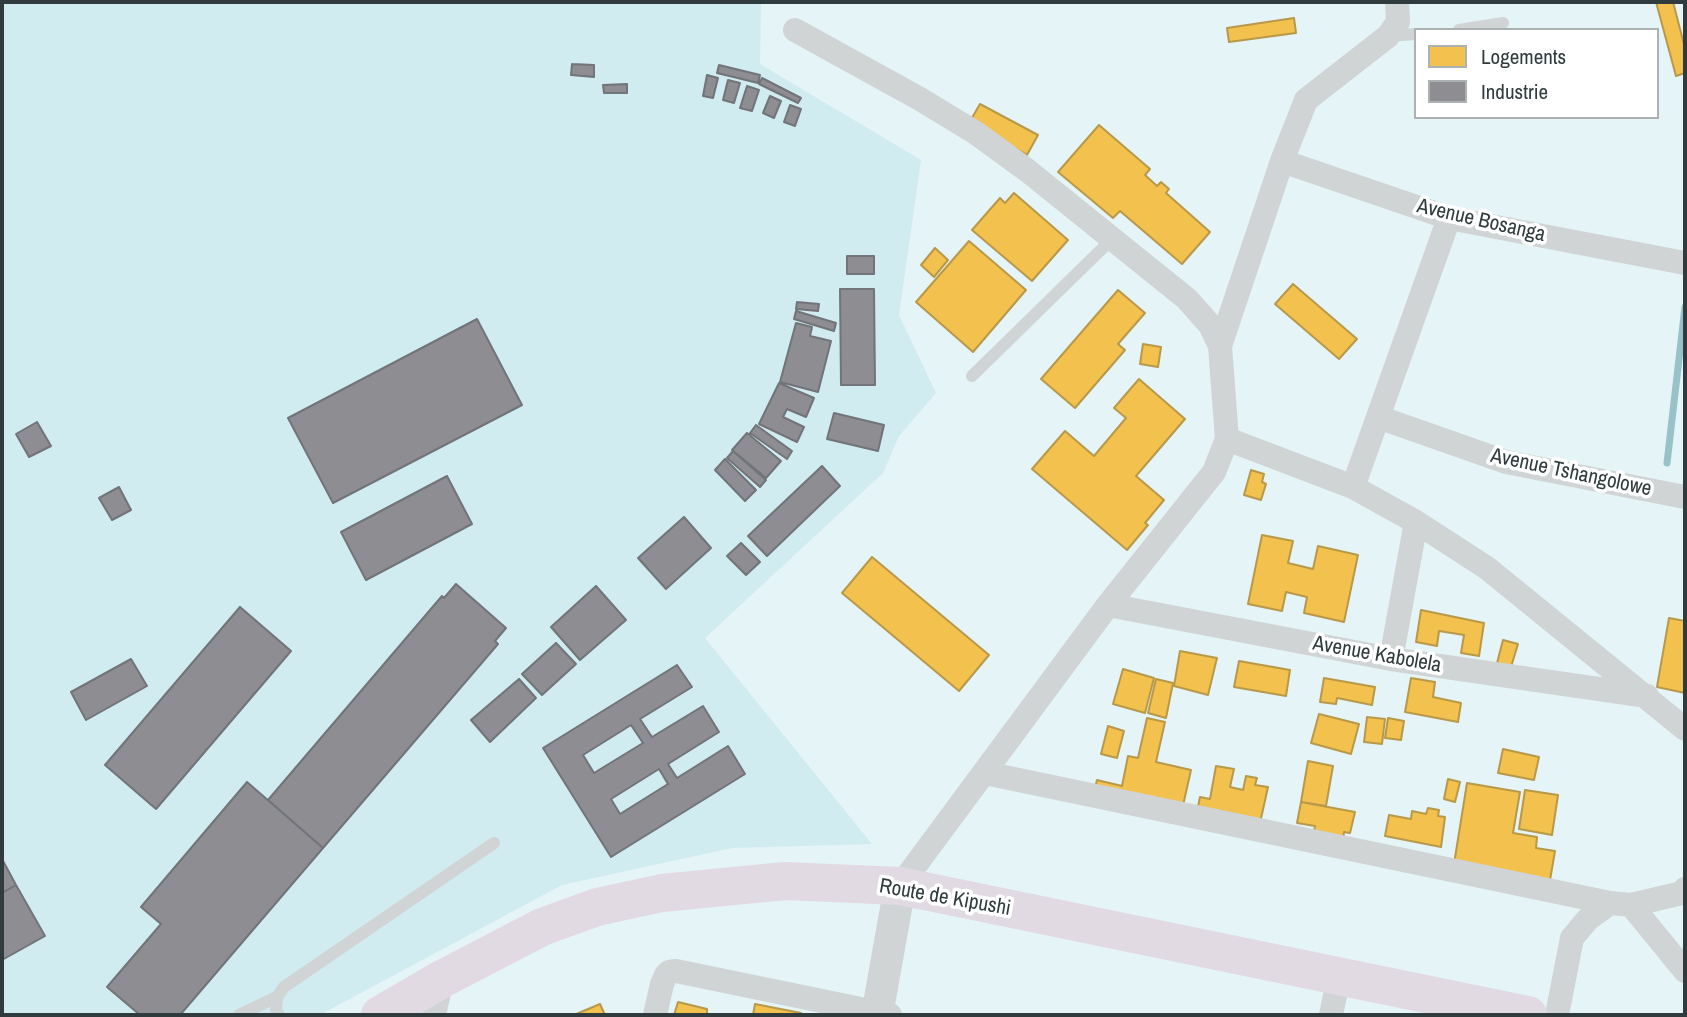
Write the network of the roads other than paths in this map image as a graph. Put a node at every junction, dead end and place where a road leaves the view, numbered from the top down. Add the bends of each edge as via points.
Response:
1 (1397, 2) edge
2 (1503, 23) dead end
3 (1472, 28) edge
4 (795, 30) dead end
5 (1414, 34) edge
6 (1388, 36) junction
7 (1282, 161) junction
8 (1449, 218) junction
9 (1112, 239) junction
10 (1685, 263) edge
11 (1220, 346) junction
12 (972, 376) dead end
13 (1378, 417) junction
14 (1227, 439) junction
15 (1353, 487) junction
16 (1685, 497) edge
17 (1416, 522) junction
18 (1108, 605) junction
19 (1391, 659) junction
20 (1647, 696) junction
21 (1685, 729) edge
22 (985, 773) junction
23 (494, 843) dead end
24 (900, 886) junction
25 (1685, 889) edge
26 (1621, 904) junction
27 (1685, 971) edge
28 (1339, 976) junction
29 (277, 997) junction
30 (438, 997) edge
31 (881, 1014) edge
32 (239, 1015) edge
33 (279, 1015) edge
34 (380, 1015) edge
35 (655, 1015) edge
36 (1331, 1015) edge
37 (1528, 1015) edge
38 (1557, 1015) edge

1 - 6 street via 1398,22
2 - 3 lane
4 - 9 street via 976,132
5 - 6 lane
6 - 7 street via 1306,100
7 - 8 street, Avenue Bosanga
7 - 11 street
8 - 10 street, Avenue Bosanga
8 - 13 street
9 - 11 street via 1198,309
9 - 12 lane
11 - 14 street
13 - 15 street
13 - 16 street, Avenue Tshangolowe via 1506,462
14 - 15 street
14 - 18 street via 1214,472
15 - 17 street
17 - 19 street
17 - 20 street via 1487,568
18 - 19 street, Avenue Kabolela
18 - 22 street
19 - 20 street, Avenue Kabolela
20 - 21 street
22 - 24 street
22 - 26 street
23 - 29 lane via 284,986
24 - 28 highway, Route de Kipushi
24 - 30 highway, Route de Kipushi via 785,881 662,893 597,908 542,927
24 - 31 street
25 - 26 street
26 - 27 street
26 - 38 street via 1588,919 1572,938
28 - 36 street
28 - 37 highway, Route de Kipushi
29 - 32 lane
29 - 33 lane
30 - 34 highway, Route de Kipushi
31 - 35 street via 677,971 669,972 662,984

